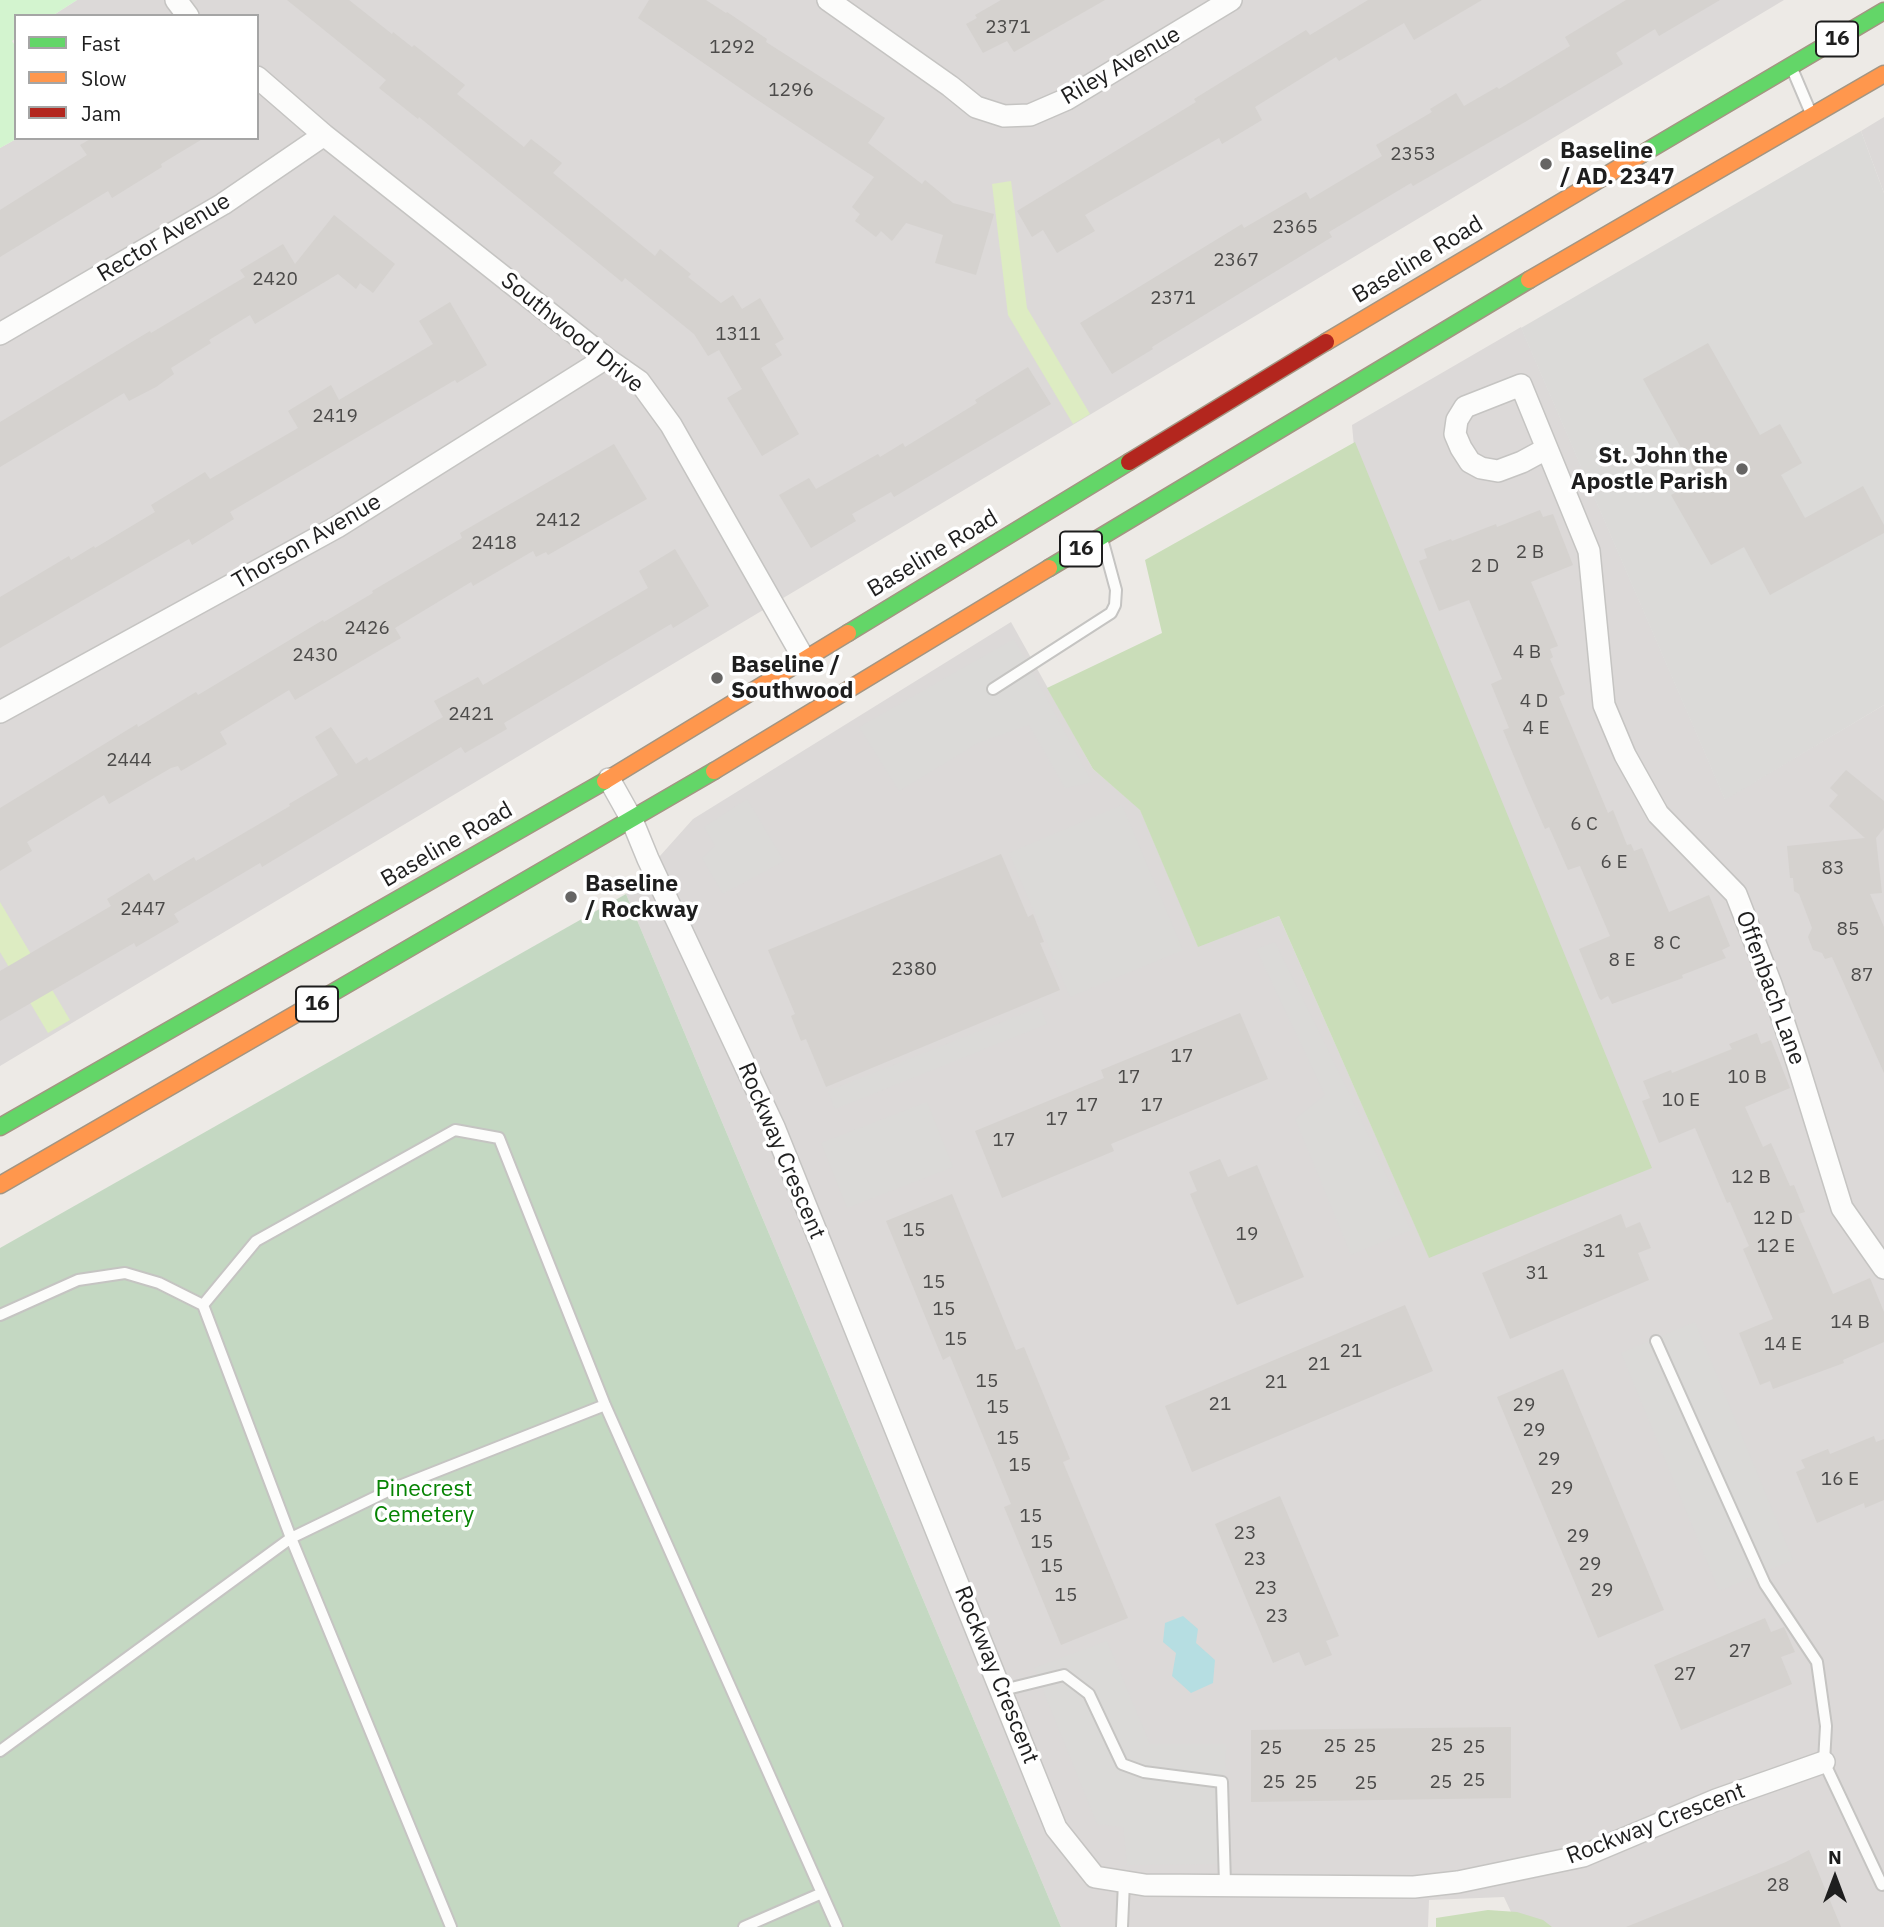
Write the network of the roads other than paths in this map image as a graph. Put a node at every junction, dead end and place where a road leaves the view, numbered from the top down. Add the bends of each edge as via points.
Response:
1 (828, 0) edge
2 (1231, 0) edge
3 (1884, 11) edge
4 (1791, 67) junction
5 (1884, 74) edge
6 (259, 79) edge
7 (1812, 117) junction
8 (324, 135) junction
9 (0, 334) edge
10 (606, 358) junction
11 (1546, 450) junction
12 (1101, 537) junction
13 (804, 659) junction
14 (993, 689) dead end
15 (0, 712) edge
16 (609, 779) junction
17 (632, 820) junction
18 (0, 1127) edge
19 (0, 1185) edge
20 (1884, 1268) edge
21 (204, 1305) junction
22 (0, 1315) edge
23 (1656, 1342) dead end
24 (605, 1405) junction
25 (292, 1538) junction
26 (1003, 1690) junction
27 (0, 1751) edge
28 (1824, 1762) junction
29 (1124, 1882) junction
30 (1225, 1884) junction
31 (1882, 1885) dead end
32 (822, 1894) junction
33 (451, 1927) edge
34 (744, 1927) edge
35 (836, 1927) edge
36 (1122, 1927) edge

1 - 2 street, Riley Avenue via 976,107 1004,116 1030,115 1067,99
3 - 4 main road, Baseline Road / 16
4 - 7 lane
4 - 13 main road, Baseline Road / 16 via 1466,257
5 - 7 main road, 16
6 - 8 street, Southwood Drive
7 - 12 main road, 16 via 1499,297
8 - 9 street, Rector Avenue via 223,204
8 - 10 street, Southwood Drive
10 - 13 street, Southwood Drive via 639,381 671,425
10 - 15 street, Thorson Avenue via 337,527
11 - 11 street, Offenbach Lane via 1521,384 1465,407 1457,420 1455,434 1461,448 1480,468 1497,471
11 - 20 street, Offenbach Lane via 1589,551 1604,705 1658,814 1736,894 1771,984 1842,1208
12 - 14 lane via 1116,590 1111,613
12 - 17 main road, 16
13 - 16 main road, Baseline Road / 16
16 - 17 street, Rockway Crescent
16 - 18 main road, Baseline Road / 16
17 - 19 main road, 16
17 - 26 street, Rockway Crescent via 774,1127
21 - 22 lane via 125,1273 78,1280
21 - 24 lane via 256,1241 268,1234 455,1130 499,1138
21 - 25 lane
23 - 28 lane via 1765,1584 1817,1662 1826,1726
24 - 25 lane via 391,1489
24 - 32 lane
25 - 27 lane
25 - 33 lane
26 - 29 street, Rockway Crescent via 1056,1828 1094,1877
26 - 30 lane via 1064,1675 1089,1694 1122,1764 1144,1772 1222,1782
28 - 30 street, Rockway Crescent via 1716,1800 1583,1856 1458,1882 1414,1886
28 - 31 lane
29 - 30 street, Rockway Crescent
29 - 36 lane
32 - 34 lane
32 - 35 lane

